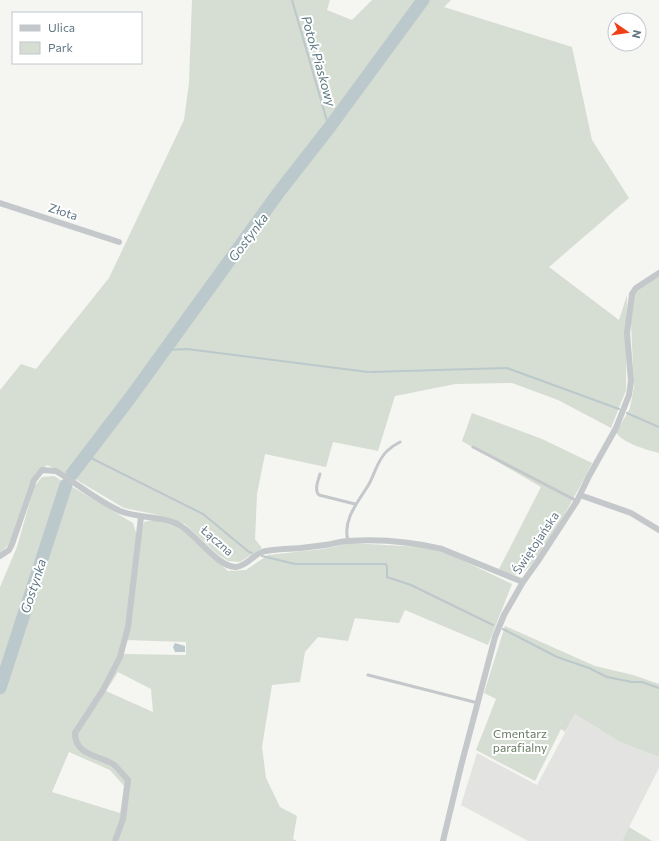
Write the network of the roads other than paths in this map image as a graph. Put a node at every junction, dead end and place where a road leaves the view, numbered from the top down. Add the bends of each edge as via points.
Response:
1 (0, 203) edge
2 (119, 242) dead end
3 (659, 273) edge
4 (400, 442) dead end
5 (473, 447) dead end
6 (320, 474) dead end
7 (580, 495) junction
8 (577, 501) junction
9 (355, 504) junction
10 (141, 516) junction
11 (659, 530) edge
12 (348, 541) junction
13 (1, 555) edge
14 (523, 582) junction
15 (368, 675) dead end
16 (478, 703) junction
17 (115, 841) edge
18 (443, 841) edge

1 - 2 street, Złota
3 - 7 street, Świętojańska via 636,288 632,294 628,332 631,381 629,395 616,428
4 - 9 lane via 381,457
5 - 8 lane
6 - 9 lane via 316,489 319,495
7 - 8 street, Świętojańska
7 - 11 street via 631,513
8 - 14 street, Świętojańska
9 - 12 lane via 347,525
10 - 12 street, Łączna via 158,518 180,526 224,563 235,567 262,552
10 - 13 street, Łączna via 120,511 56,471 42,470 34,480 12,544 9,550
10 - 17 street via 128,627 120,657 103,690 75,733 75,741 84,752 114,765 128,780 123,819
12 - 14 street, Łączna via 394,542 442,549
14 - 16 street, Świętojańska via 495,637
15 - 16 lane
16 - 18 street, Świętojańska

